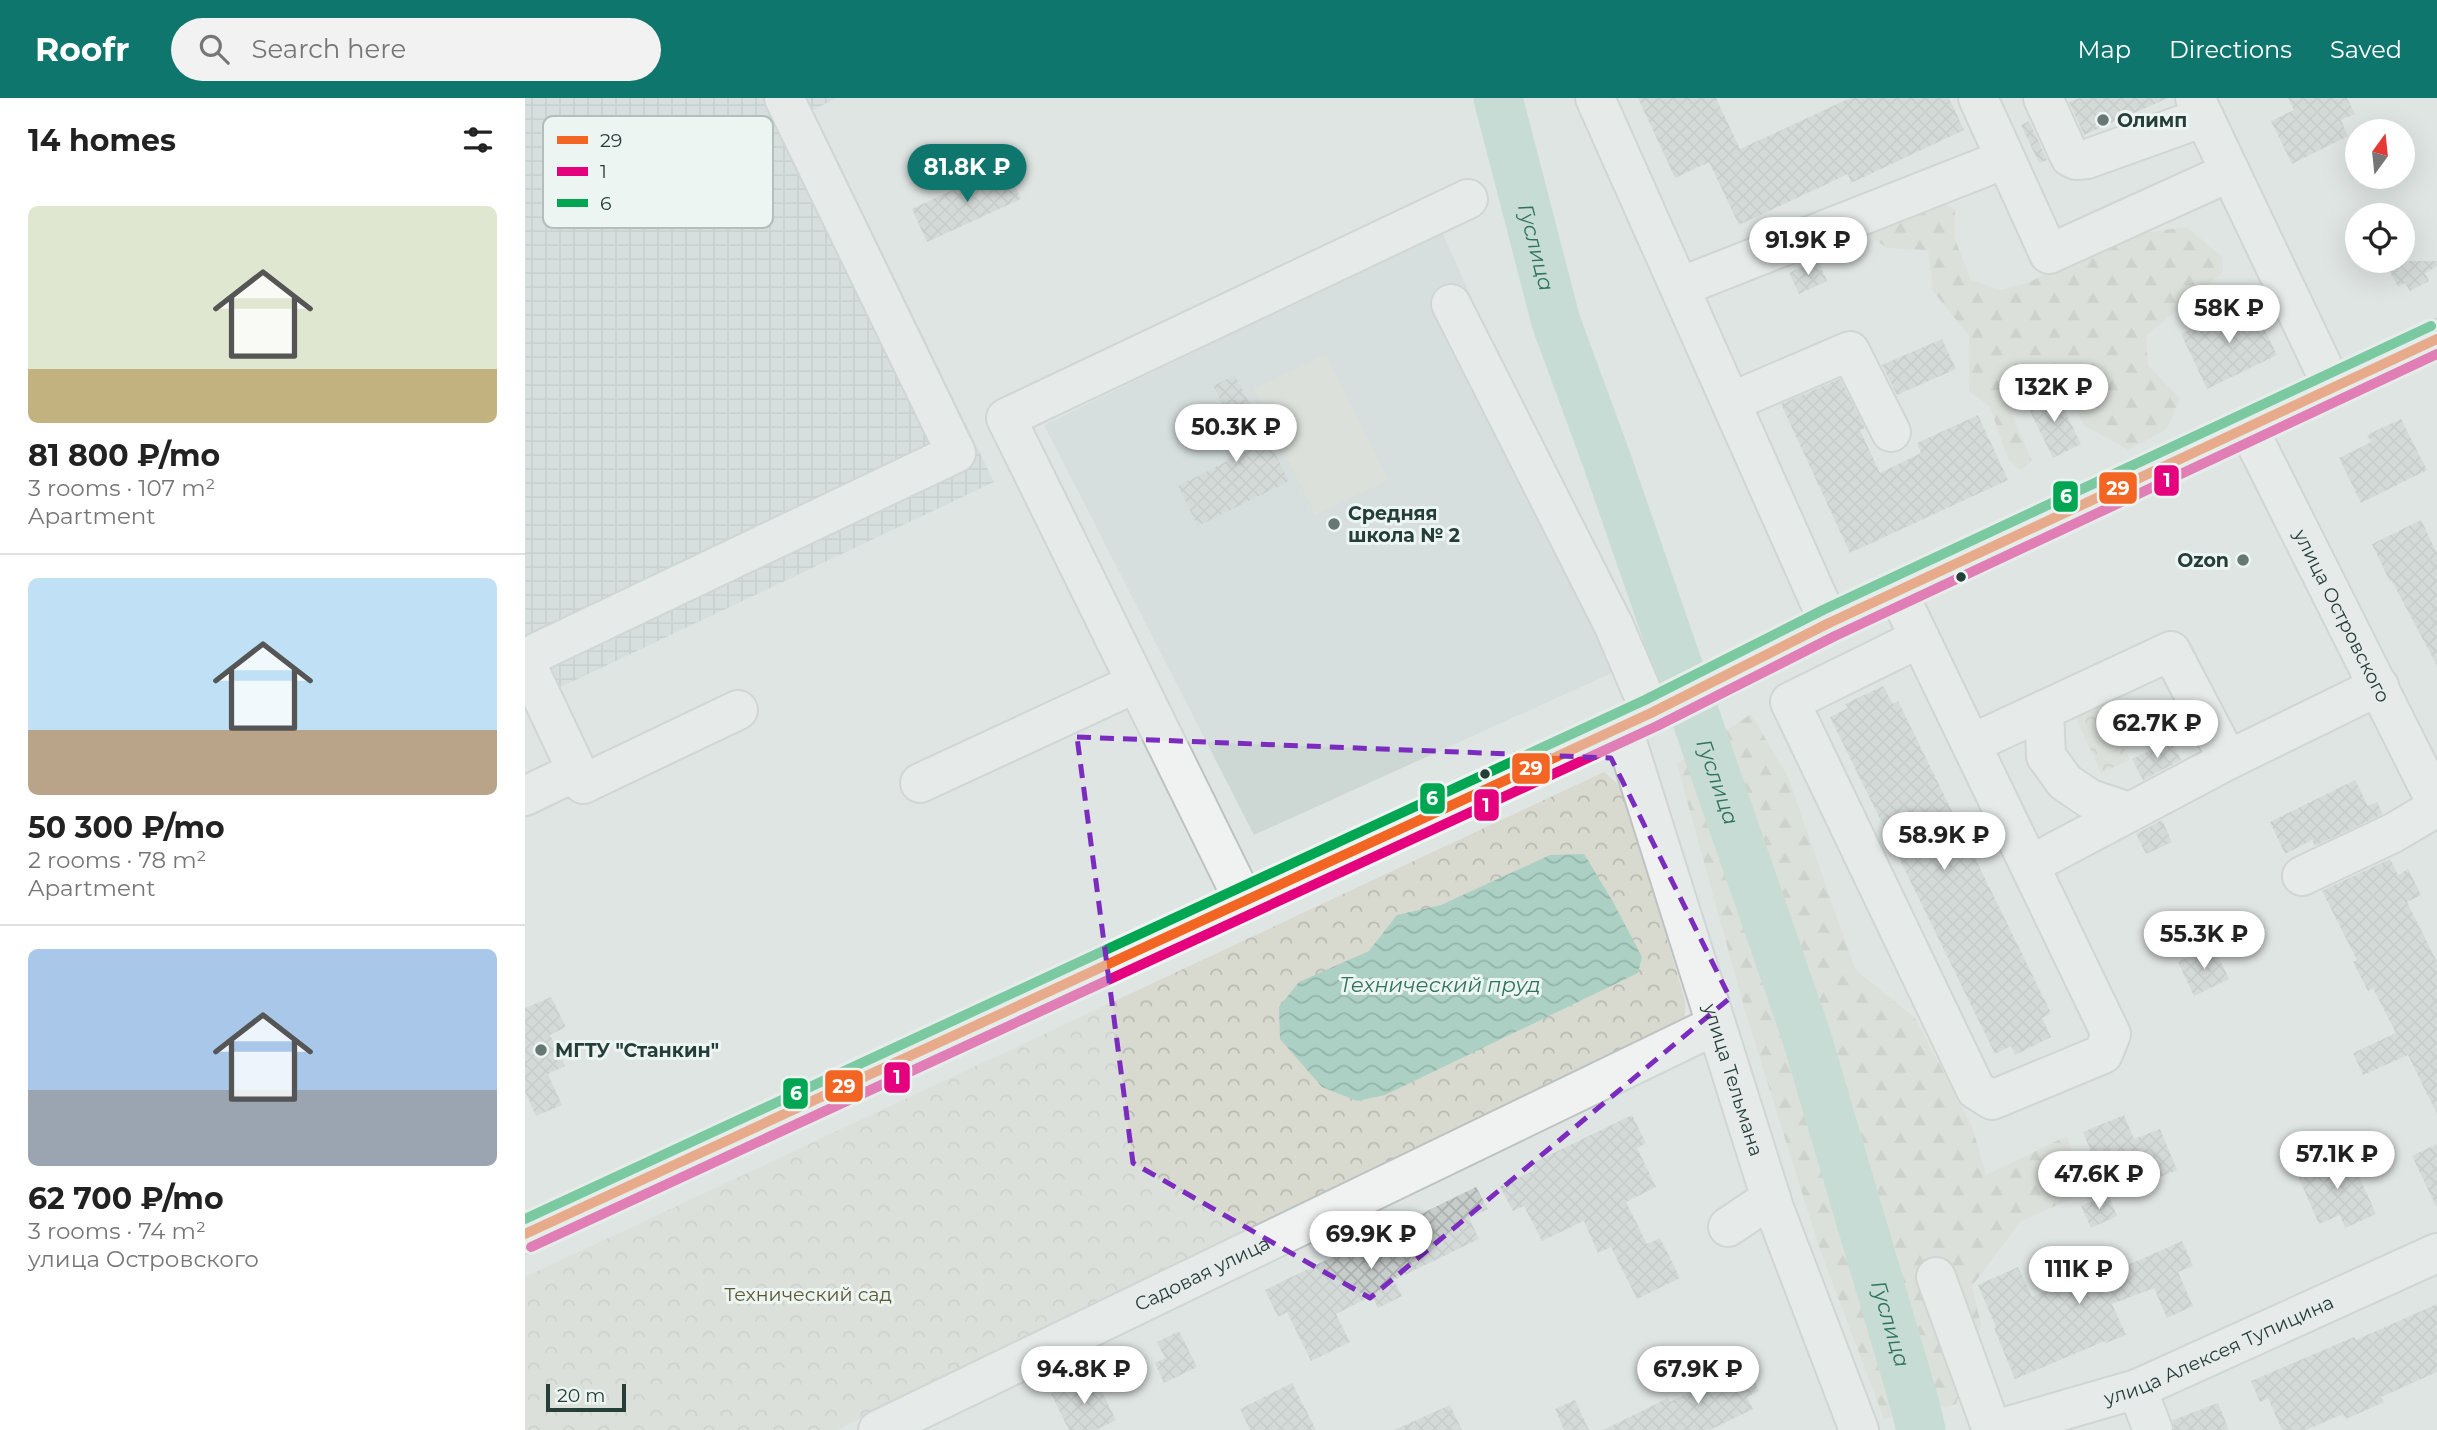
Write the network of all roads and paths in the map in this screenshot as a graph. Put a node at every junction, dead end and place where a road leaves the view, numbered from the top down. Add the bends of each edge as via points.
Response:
1 (784, 98) edge
2 (1595, 98) edge
3 (1978, 98) edge
4 (2043, 98) edge
5 (2200, 107) edge
6 (2005, 159) junction
7 (2230, 172) junction
8 (1468, 199) dead end
9 (1680, 287) junction
10 (1451, 304) dead end
11 (2437, 339) edge
12 (2333, 388) junction
13 (1731, 402) junction
14 (2248, 428) junction
15 (1891, 432) dead end
16 (1897, 591) junction
17 (1829, 623) junction
18 (1920, 638) junction
19 (525, 659) edge
20 (1136, 682) junction
21 (2379, 687) junction
22 (738, 710) dead end
23 (2044, 710) junction
24 (1644, 716) junction
25 (1971, 744) junction
26 (2228, 760) junction
27 (577, 771) junction
28 (920, 783) dead end
29 (525, 796) edge
30 (2437, 806) edge
31 (2129, 812) junction
32 (2029, 865) junction
33 (2302, 876) dead end
34 (1244, 901) junction
35 (1716, 1026) junction
36 (1771, 1198) junction
37 (1728, 1227) dead end
38 (525, 1234) edge
39 (2437, 1253) edge
40 (1936, 1277) dead end
41 (2137, 1389) junction
42 (878, 1430) edge
43 (1859, 1430) edge
44 (1993, 1430) edge
45 (2153, 1430) edge

1 - 19 street via 956,453
2 - 9 street
3 - 6 street
4 - 5 street via 2070,157 2076,160
5 - 7 street
6 - 7 street via 2049,254
6 - 9 street
7 - 12 street
8 - 20 street via 1006,418
9 - 13 street
10 - 24 street, улица Тельмана via 1613,626
11 - 12 main road
12 - 14 main road
13 - 15 street via 1850,351
13 - 17 street
14 - 16 main road
14 - 21 street, улица Островского
16 - 17 main road
16 - 18 street
17 - 24 main road
18 - 25 street
18 - 32 street via 1790,702 1976,1090 1992,1100 2103,1054 2112,1034
19 - 27 street
20 - 28 street
20 - 34 street
21 - 26 street
21 - 30 street, улица Островского
22 - 27 street via 583,785
23 - 25 street
23 - 26 street via 2171,651
23 - 31 street via 2046,756 2065,782 2090,799
24 - 34 main road
24 - 35 street, улица Тельмана
25 - 32 street
26 - 31 street
27 - 29 street
30 - 33 street via 2393,833
31 - 32 street
34 - 38 main road
35 - 36 street, улица Тельмана
35 - 42 street, Садовая улица
36 - 37 street
36 - 43 street, улица Тельмана
39 - 41 street, улица Алексея Тупицина
40 - 44 street
41 - 44 street, улица Алексея Тупицина
41 - 45 street

